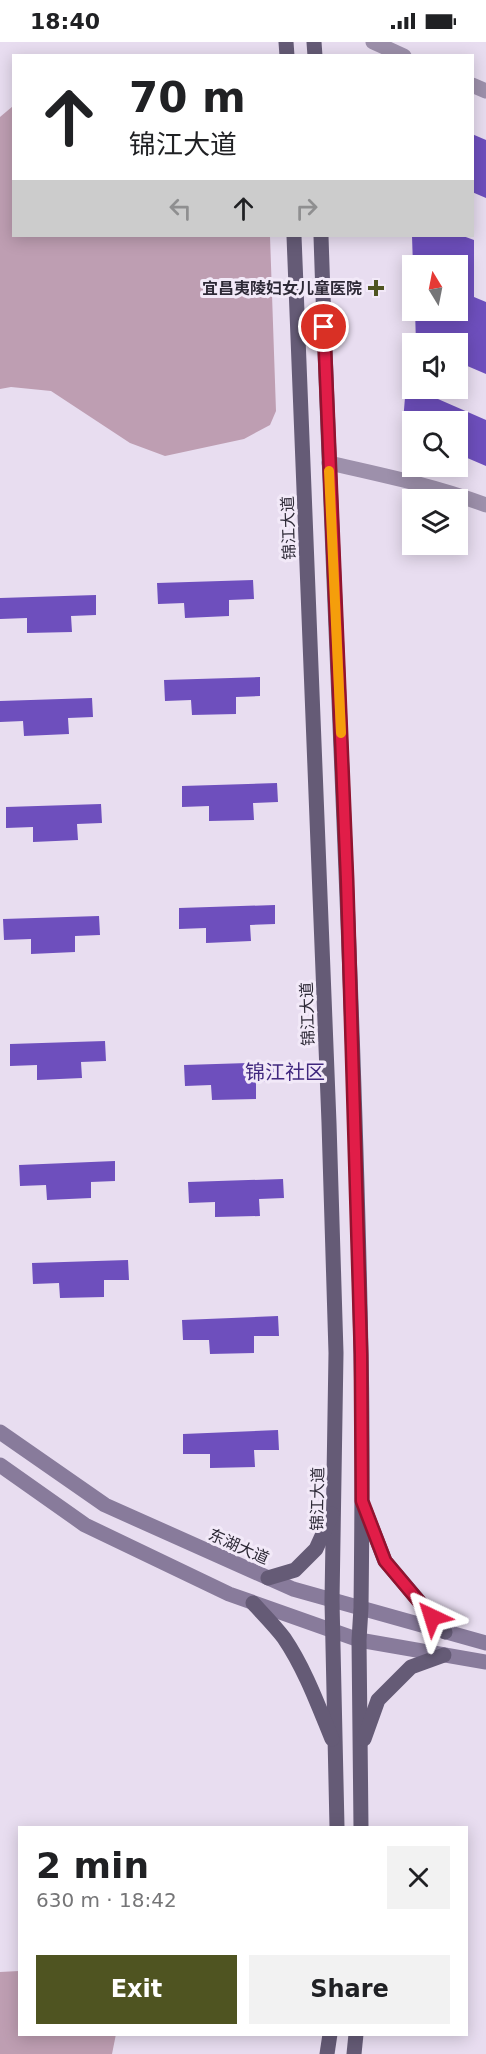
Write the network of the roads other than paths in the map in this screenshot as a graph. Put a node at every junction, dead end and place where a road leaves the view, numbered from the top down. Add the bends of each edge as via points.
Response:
1 (373, 42) edge
2 (400, 54) edge
3 (294, 237) edge
4 (321, 237) edge
5 (328, 463) junction
6 (486, 505) edge
7 (0, 1432) edge
8 (0, 1465) edge
9 (362, 1501) junction
10 (335, 1506) junction
11 (268, 1578) junction
12 (332, 1600) junction
13 (253, 1603) junction
14 (361, 1608) junction
15 (334, 1631) junction
16 (445, 1632) junction
17 (359, 1640) junction
18 (486, 1643) edge
19 (444, 1655) junction
20 (486, 1662) edge
21 (336, 1747) junction
22 (360, 1750) junction
23 (337, 1826) edge
24 (361, 1826) edge
25 (330, 2036) edge
26 (356, 2036) edge
27 (327, 2054) edge
28 (354, 2054) edge

1 - 2 street
3 - 10 main road, 锦江大道 via 330,1146 336,1353
4 - 5 main road
5 - 6 street via 422,484
5 - 9 main road via 347,880
7 - 11 main road, 东湖大道 via 105,1505
8 - 13 main road via 85,1524
9 - 14 main road
9 - 16 main road via 385,1561
10 - 11 main road via 316,1550 295,1570
10 - 12 main road, 锦江大道
11 - 12 main road, 东湖大道
12 - 14 main road, 东湖大道
12 - 15 main road, 锦江大道
13 - 15 main road
13 - 21 main road via 284,1638 298,1662
14 - 16 main road, 东湖大道
14 - 17 main road
15 - 17 main road
15 - 21 main road, 锦江大道
16 - 18 main road, 东湖大道
17 - 19 main road
17 - 22 main road
19 - 20 main road
19 - 22 main road via 411,1667 378,1700
21 - 23 main road, 锦江大道
22 - 24 main road
25 - 27 main road
26 - 28 main road

